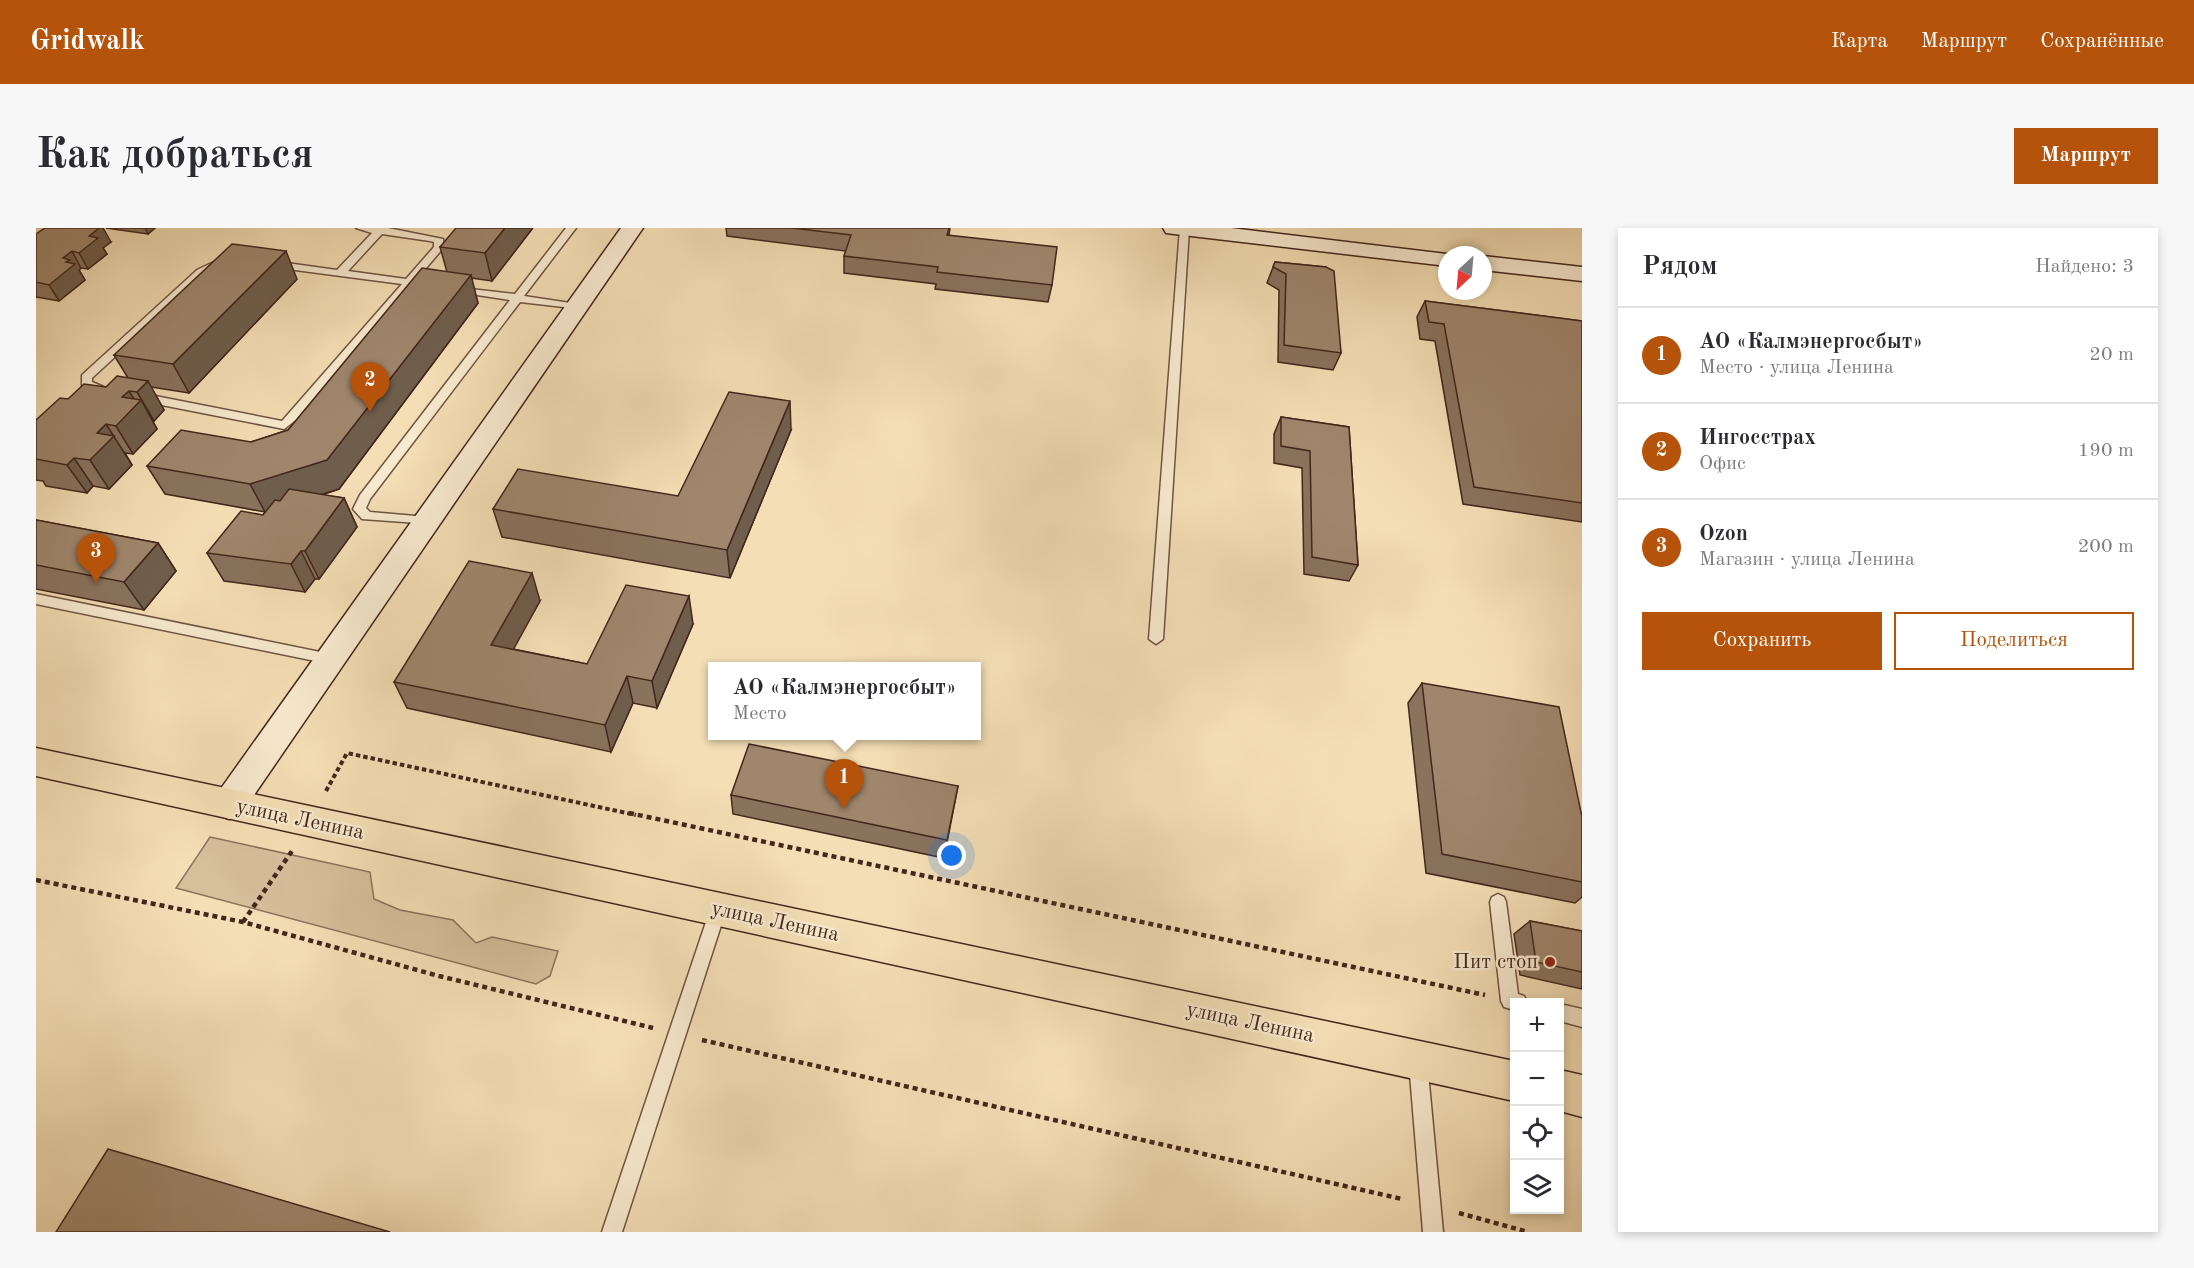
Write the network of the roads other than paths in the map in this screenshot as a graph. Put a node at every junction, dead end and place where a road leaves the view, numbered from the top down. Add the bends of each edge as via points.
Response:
1 (361, 228) edge
2 (571, 228) edge
3 (632, 228) edge
4 (382, 229) edge
5 (1179, 229) edge
6 (1438, 258) edge
7 (232, 260) edge
8 (261, 262) edge
9 (1492, 264) edge
10 (340, 273) junction
11 (1582, 274) edge
12 (408, 282) junction
13 (518, 297) junction
14 (577, 307) junction
15 (108, 391) edge
16 (132, 396) edge
17 (427, 521) junction
18 (36, 598) edge
19 (1156, 639) dead end
20 (330, 659) junction
21 (36, 762) edge
22 (229, 804) junction
23 (1498, 902) dead end
24 (718, 910) junction
25 (1514, 998) edge
26 (1564, 1014) edge
27 (1582, 1018) edge
28 (1417, 1059) junction
29 (1510, 1080) edge
30 (1564, 1091) edge
31 (1582, 1096) edge
32 (612, 1232) edge
33 (1433, 1232) edge

1 - 4 lane
2 - 13 lane
3 - 14 main road
4 - 10 lane
4 - 12 lane via 439,241 439,247
5 - 6 main road
5 - 19 lane
7 - 15 lane via 201,272 86,377 86,384
8 - 10 lane
9 - 11 main road
10 - 12 lane
12 - 13 lane
12 - 16 lane via 284,425
13 - 14 lane
13 - 17 lane via 358,509 367,516
14 - 17 main road
17 - 20 main road
18 - 20 lane
20 - 22 main road
21 - 22 main road, улица Ленина
22 - 24 main road, улица Ленина
23 - 25 lane
24 - 28 main road, улица Ленина
24 - 32 lane
26 - 27 lane
28 - 29 main road, улица Ленина
28 - 33 lane
30 - 31 main road

